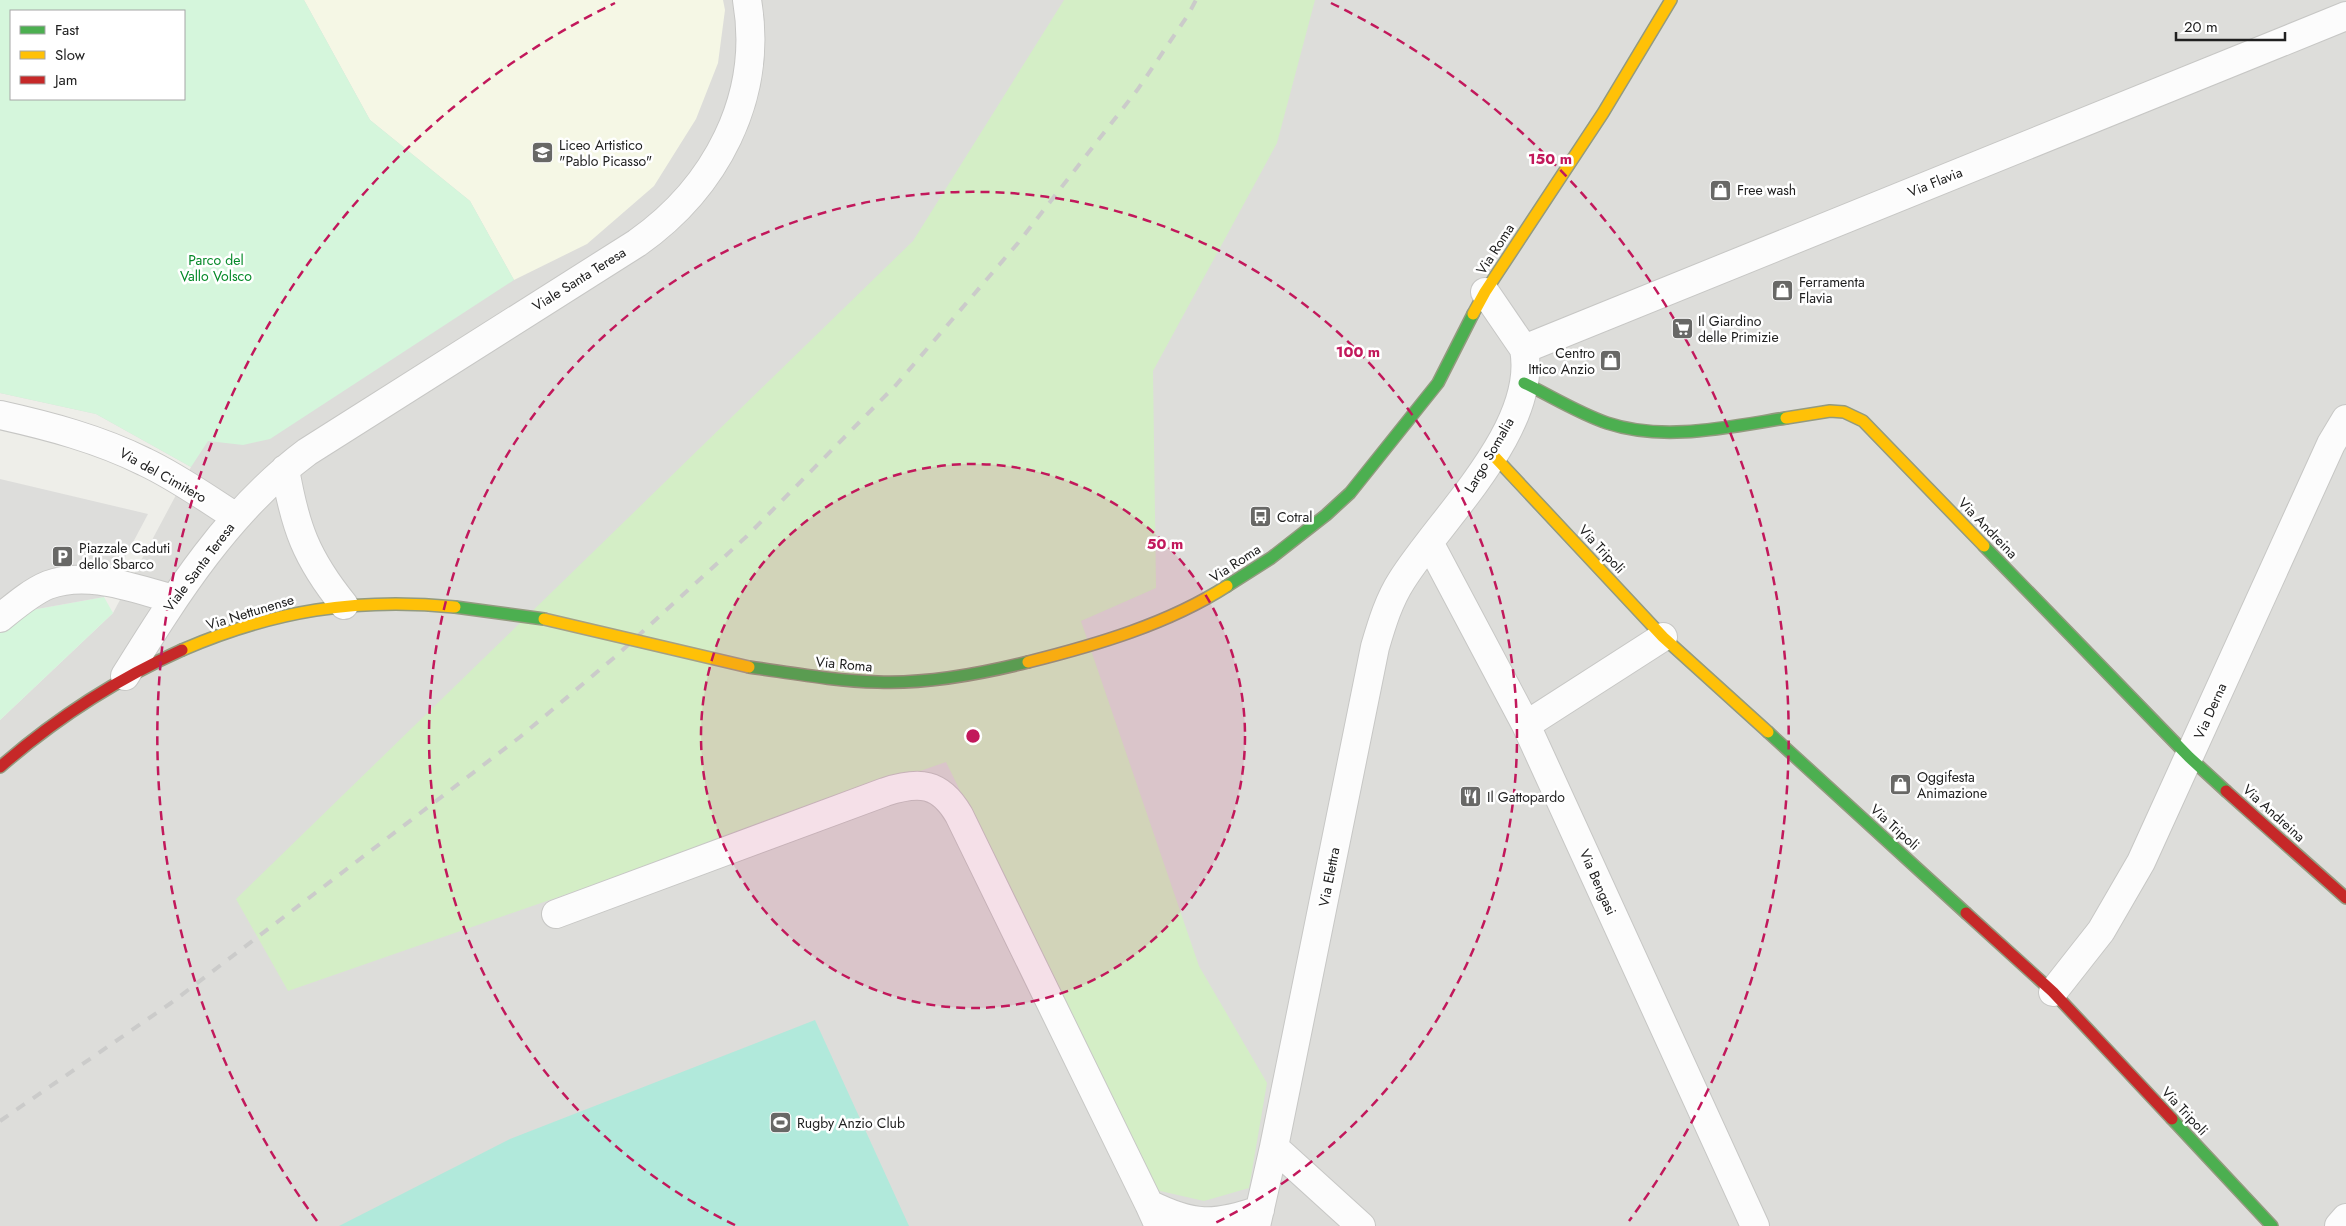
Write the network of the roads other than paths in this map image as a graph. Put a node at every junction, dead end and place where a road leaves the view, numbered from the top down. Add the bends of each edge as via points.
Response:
1 (747, 0) edge
2 (1671, 0) edge
3 (2346, 16) edge
4 (1485, 292) junction
5 (1524, 349) junction
6 (1524, 383) junction
7 (0, 416) edge
8 (2346, 419) edge
9 (1493, 455) junction
10 (284, 469) junction
11 (236, 517) junction
12 (1430, 544) junction
13 (174, 598) junction
14 (344, 605) junction
15 (1388, 608) joint
16 (0, 618) edge
17 (544, 619) joint
18 (1664, 637) junction
19 (125, 676) junction
20 (1526, 725) junction
21 (2189, 757) junction
22 (0, 766) edge
23 (2346, 897) edge
24 (556, 914) dead end
25 (2053, 992) junction
26 (1274, 1147) junction
27 (1154, 1215) edge
28 (1258, 1218) edge
29 (2346, 1218) edge
30 (1361, 1226) edge
31 (1755, 1226) edge
32 (2272, 1226) edge
33 (2339, 1226) edge

1 - 10 street, Viale Santa Teresa via 749,47 739,109 718,158 676,212 637,243
2 - 4 street, Via Roma via 1603,114
3 - 5 street, Via Flavia
4 - 5 street
4 - 17 street, Via Roma, bridge via 1438,383 1350,493 1271,558 1210,597 1140,628 1065,653 988,672 878,682 749,667
5 - 6 street, Largo Somalia
6 - 9 street, Largo Somalia via 1511,420
6 - 21 street, Via Andreina via 1616,426 1652,431 1726,428 1830,411 1855,416
7 - 11 street, Via del Cimitero via 122,451 147,462
8 - 21 street, Via Derna via 2330,444
9 - 12 street, Largo Somalia
9 - 18 street, Via Tripoli
10 - 11 street, Viale Santa Teresa
10 - 14 street via 294,516 306,550
11 - 13 street, Viale Santa Teresa
12 - 15 street, Largo Somalia via 1403,578
12 - 20 street, Via Bengasi
13 - 16 street via 106,582 72,580 37,591
13 - 19 street, Viale Santa Teresa
14 - 17 street, Via Nettunense via 426,604
14 - 19 street, Via Nettunense via 286,615 238,630
15 - 26 street, Via Elettra via 1375,647
18 - 20 street
18 - 25 street, Via Tripoli
19 - 22 street, Via Nettunense via 46,728
20 - 31 street, Via Bengasi
21 - 23 street, Via Andreina
21 - 25 street, Via Derna via 2125,891 2091,946
24 - 27 street via 885,792 917,784 928,785 947,798 959,815
25 - 32 street, Via Tripoli
26 - 28 street, Via Elettra
26 - 30 street
27 - 28 street via 1194,1222
29 - 33 street

